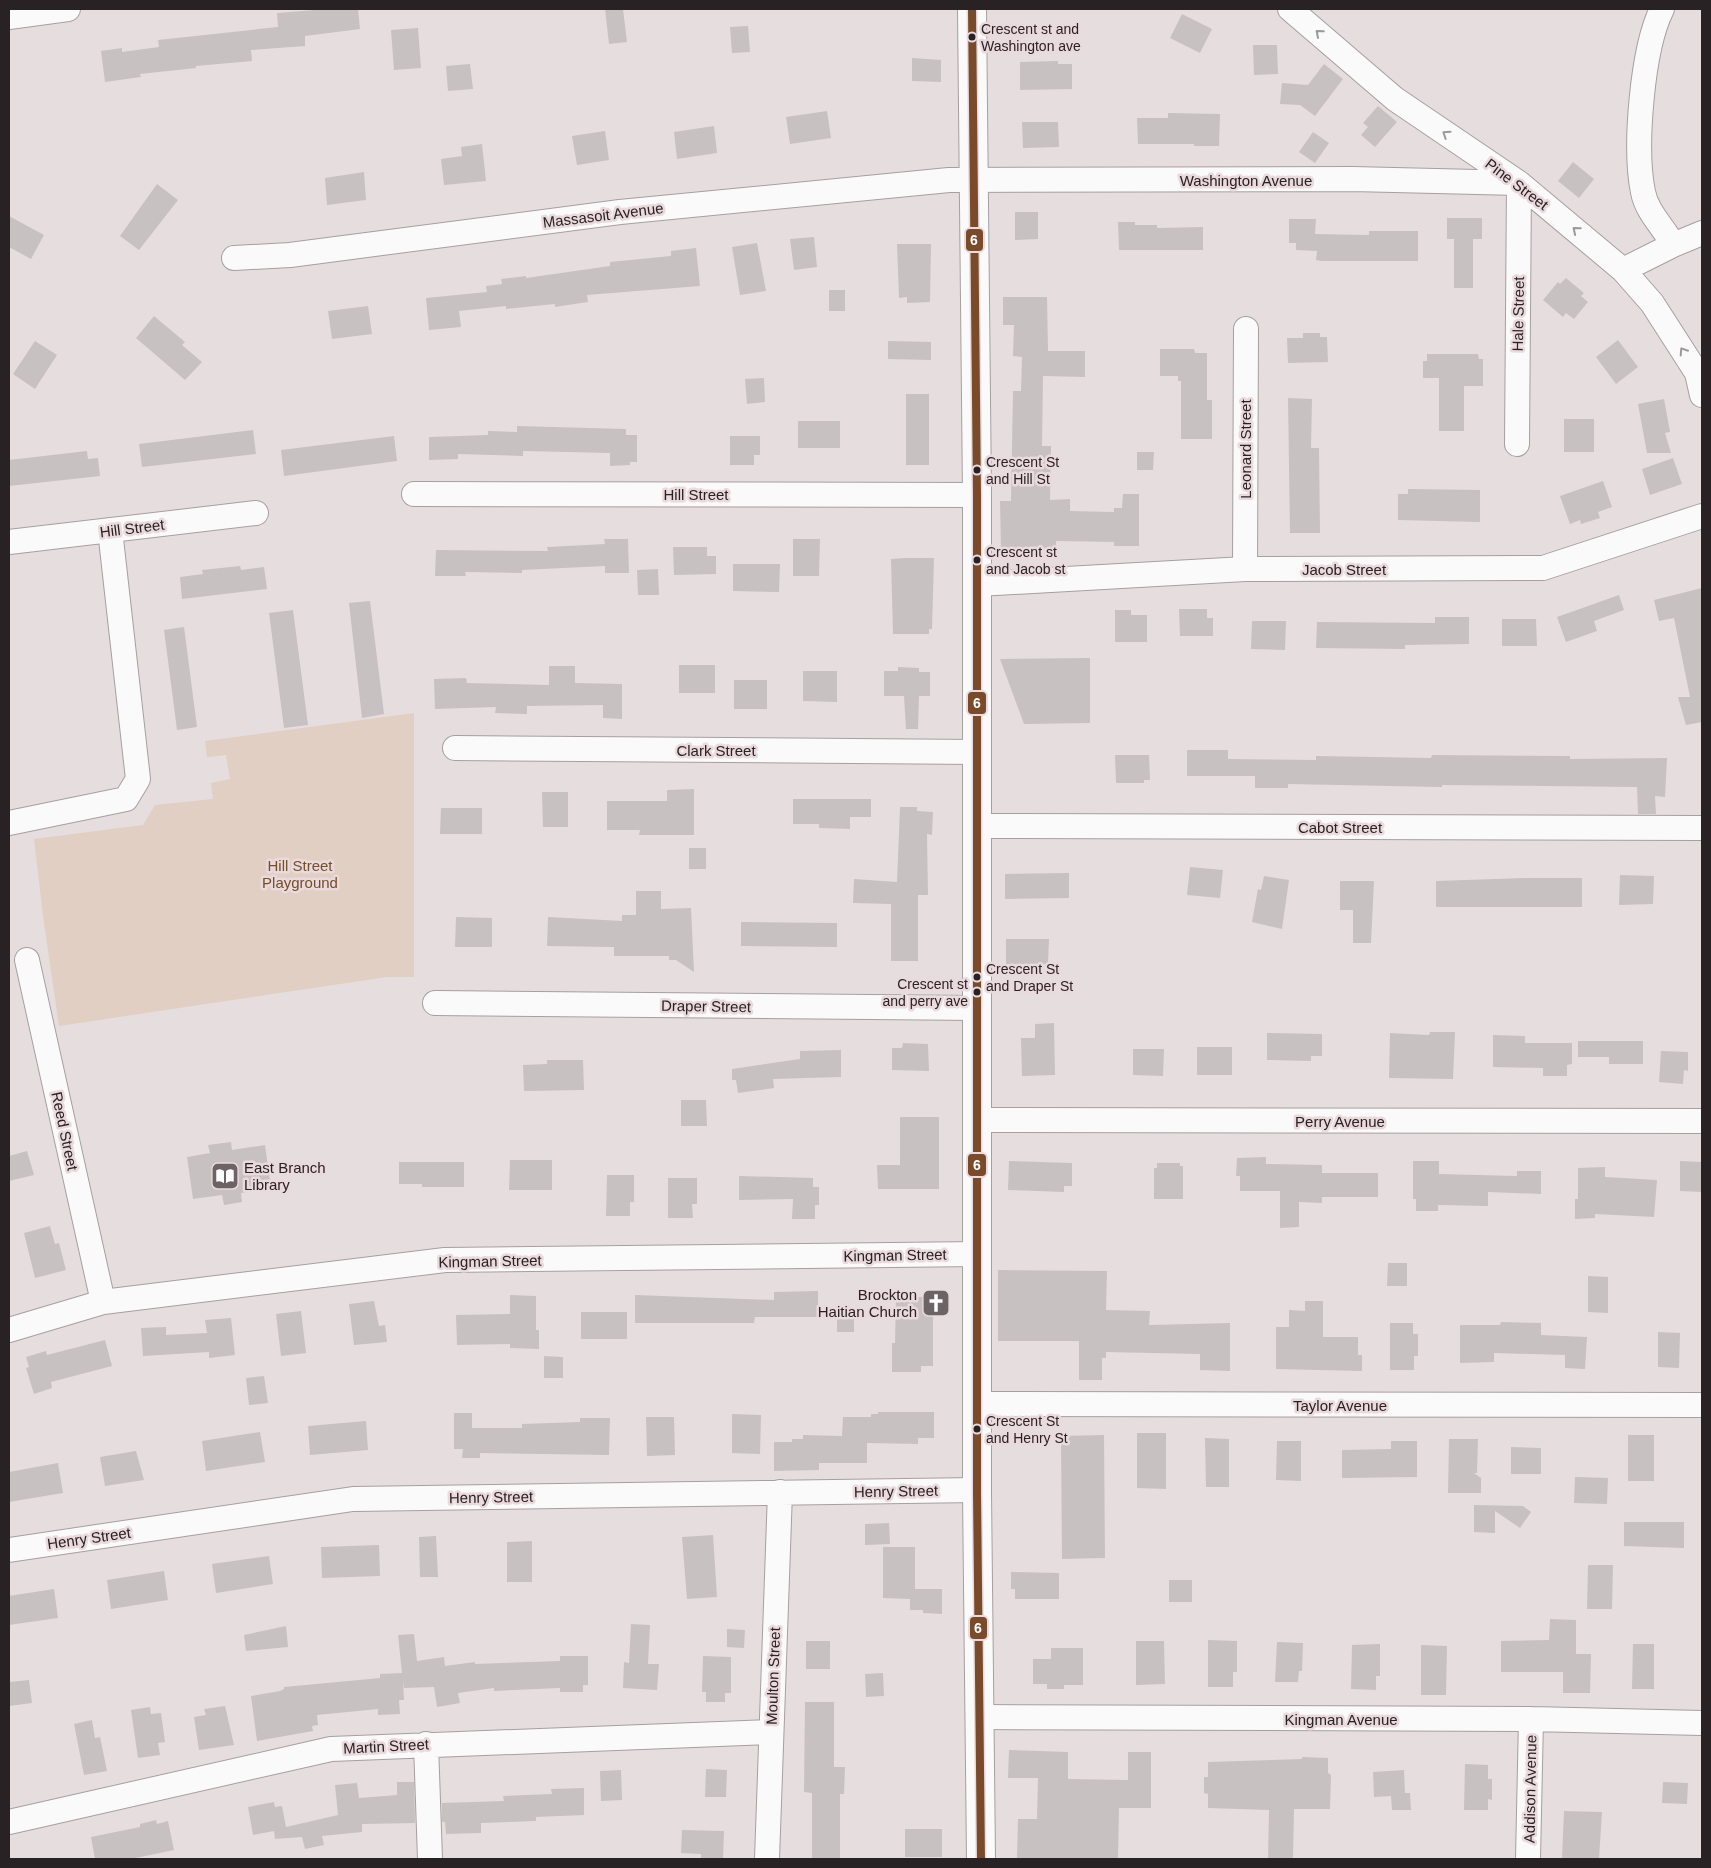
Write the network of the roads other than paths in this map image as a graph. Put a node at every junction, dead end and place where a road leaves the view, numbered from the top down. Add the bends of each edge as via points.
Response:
1 (68, 9) edge
2 (972, 9) edge
3 (1290, 9) edge
4 (1662, 9) edge
5 (9, 17) edge
6 (973, 180) junction
7 (1520, 183) junction
8 (1702, 233) edge
9 (1673, 244) junction
10 (234, 258) dead end
11 (1623, 270) junction
12 (1246, 329) dead end
13 (1702, 395) edge
14 (1517, 444) dead end
15 (414, 494) dead end
16 (977, 494) junction
17 (256, 513) dead end
18 (1702, 516) edge
19 (110, 530) junction
20 (9, 542) edge
21 (1245, 569) junction
22 (978, 584) junction
23 (455, 748) dead end
24 (978, 752) junction
25 (9, 823) edge
26 (977, 826) junction
27 (1702, 828) edge
28 (28, 960) dead end
29 (435, 1003) dead end
30 (978, 1008) junction
31 (978, 1120) junction
32 (1702, 1121) edge
33 (978, 1254) junction
34 (103, 1302) junction
35 (9, 1330) edge
36 (978, 1404) junction
37 (1702, 1405) edge
38 (977, 1490) junction
39 (780, 1492) junction
40 (9, 1550) edge
41 (980, 1717) junction
42 (1531, 1720) junction
43 (1702, 1723) edge
44 (771, 1732) junction
45 (426, 1744) junction
46 (9, 1822) edge
47 (430, 1859) edge
48 (767, 1859) edge
49 (981, 1859) edge
50 (1528, 1859) edge

1 - 5 street
2 - 6 main road
7 -> 3 street, Pine Street via 1394,99
4 - 9 street via 1644,72 1640,152 1643,194 1654,218 1664,227
6 - 7 street, Washington Avenue via 1352,179
6 - 10 street, Massasoit Avenue via 620,212 290,255
6 - 16 main road
11 -> 7 street, Pine Street
7 - 14 street, Hale Street
8 - 9 street
9 - 11 street
13 -> 11 street, Pine Street via 1697,373 1652,303
12 - 21 street, Leonard Street
15 - 16 street, Hill Street
16 - 22 main road
17 - 19 street, Hill Street
18 - 21 street, Jacob Street via 1543,568
19 - 20 street, Hill Street
19 - 25 street via 138,779 126,799
21 - 22 street, Jacob Street
22 - 24 main road
23 - 24 street, Clark Street
24 - 26 main road
26 - 27 street, Cabot Street
26 - 30 main road
28 - 34 street, Reed Street
29 - 30 street, Draper Street
30 - 31 main road
31 - 32 street, Perry Avenue
31 - 33 main road
33 - 34 street, Kingman Street via 445,1260
33 - 36 main road
34 - 35 street, Kingman Street
36 - 37 street, Taylor Avenue
36 - 38 main road
38 - 39 street, Henry Street
38 - 41 main road
39 - 40 street, Henry Street via 353,1499
39 - 44 street, Moulton Street
41 - 42 street, Kingman Avenue
41 - 49 main road
42 - 43 street, Kingman Avenue
42 - 50 street, Addison Avenue
44 - 45 street, Martin Street
44 - 48 street, Moulton Street
45 - 46 street, Martin Street via 331,1749
45 - 47 street

